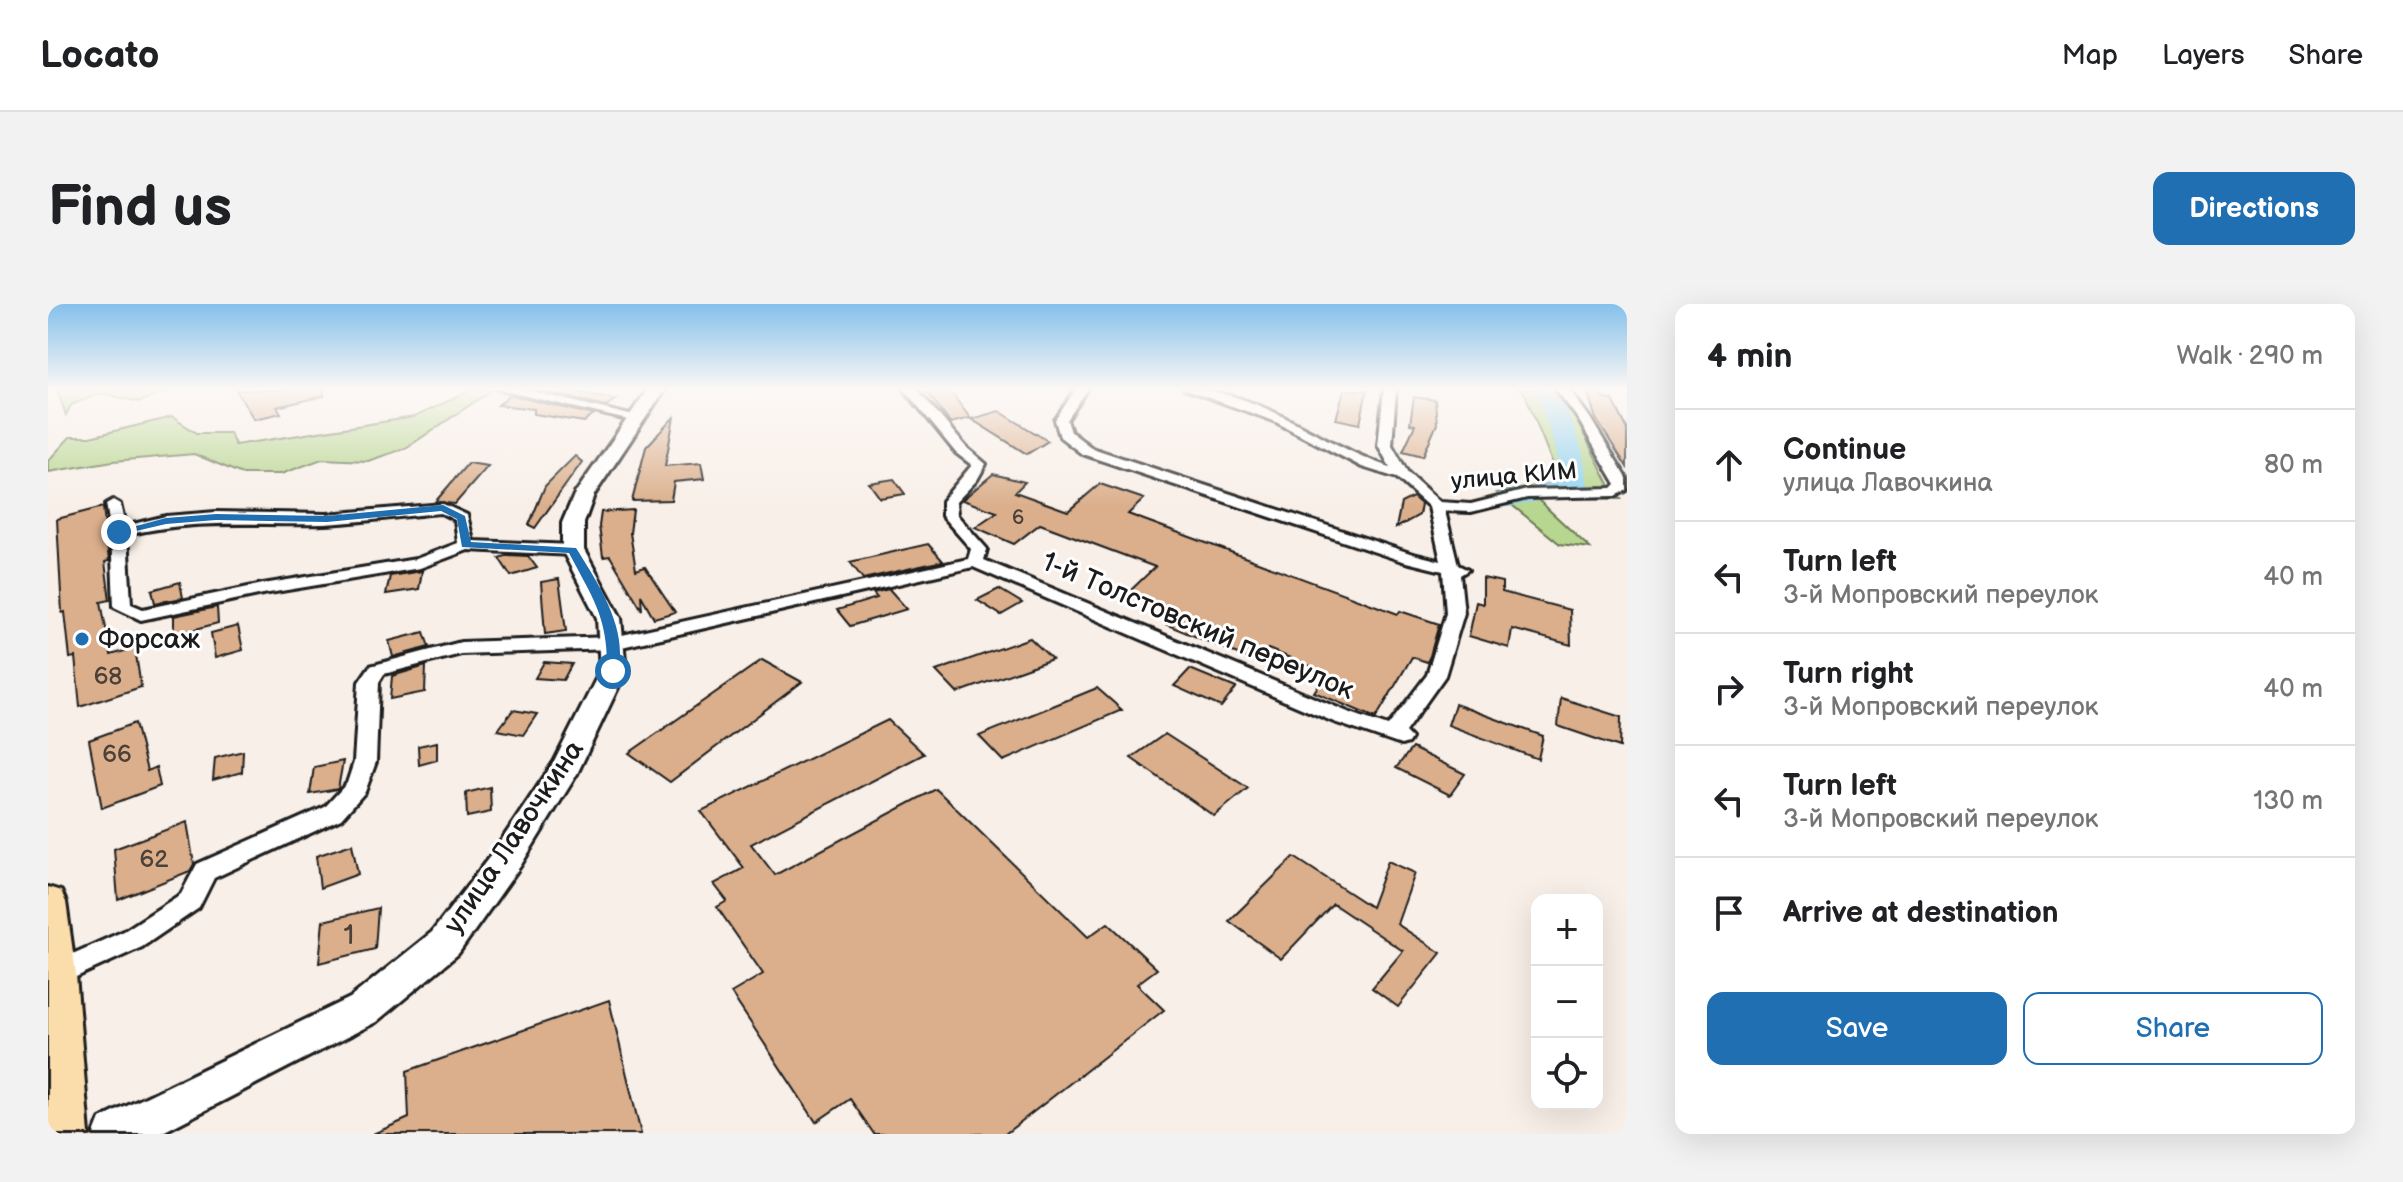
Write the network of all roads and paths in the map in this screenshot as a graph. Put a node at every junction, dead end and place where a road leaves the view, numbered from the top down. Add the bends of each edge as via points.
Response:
1 (629, 428) edge
2 (942, 428) edge
3 (1063, 428) edge
4 (1297, 428) edge
5 (1387, 428) edge
6 (1587, 428) edge
7 (1402, 475) junction
8 (1621, 494) edge
9 (113, 504) dead end
10 (1436, 506) junction
11 (119, 532) junction
12 (466, 545) junction
13 (573, 550) junction
14 (975, 562) junction
15 (1456, 570) junction
16 (613, 643) junction
17 (48, 902) edge
18 (56, 974) junction
19 (66, 1134) edge
20 (115, 1134) edge

1 - 13 main road via 584,495 573,523
2 - 14 street via 979,464 949,501 950,516 979,549
3 - 15 street via 1087,451
4 - 7 street via 1367,464
5 - 7 street via 1385,445
6 - 8 street, улица КИМ via 1624,485
7 - 10 street
8 - 10 street, улица КИМ via 1527,494 1471,508
9 - 11 street
10 - 15 street
11 - 12 street via 191,519 327,519 443,508 462,518
11 - 12 street via 123,607 141,615 420,563
12 - 13 street
13 - 16 main road, улица Лавочкина via 609,618
14 - 15 street, 1-й Толстовский переулок via 1396,736 1436,676 1455,613
14 - 16 street
16 - 18 street via 461,648 377,670 369,682 365,762 357,786 333,813 205,871 190,901 133,939
16 - 20 main road, улица Лавочкина via 613,671 567,766 445,943 363,1010
17 - 18 main road
18 - 19 main road

